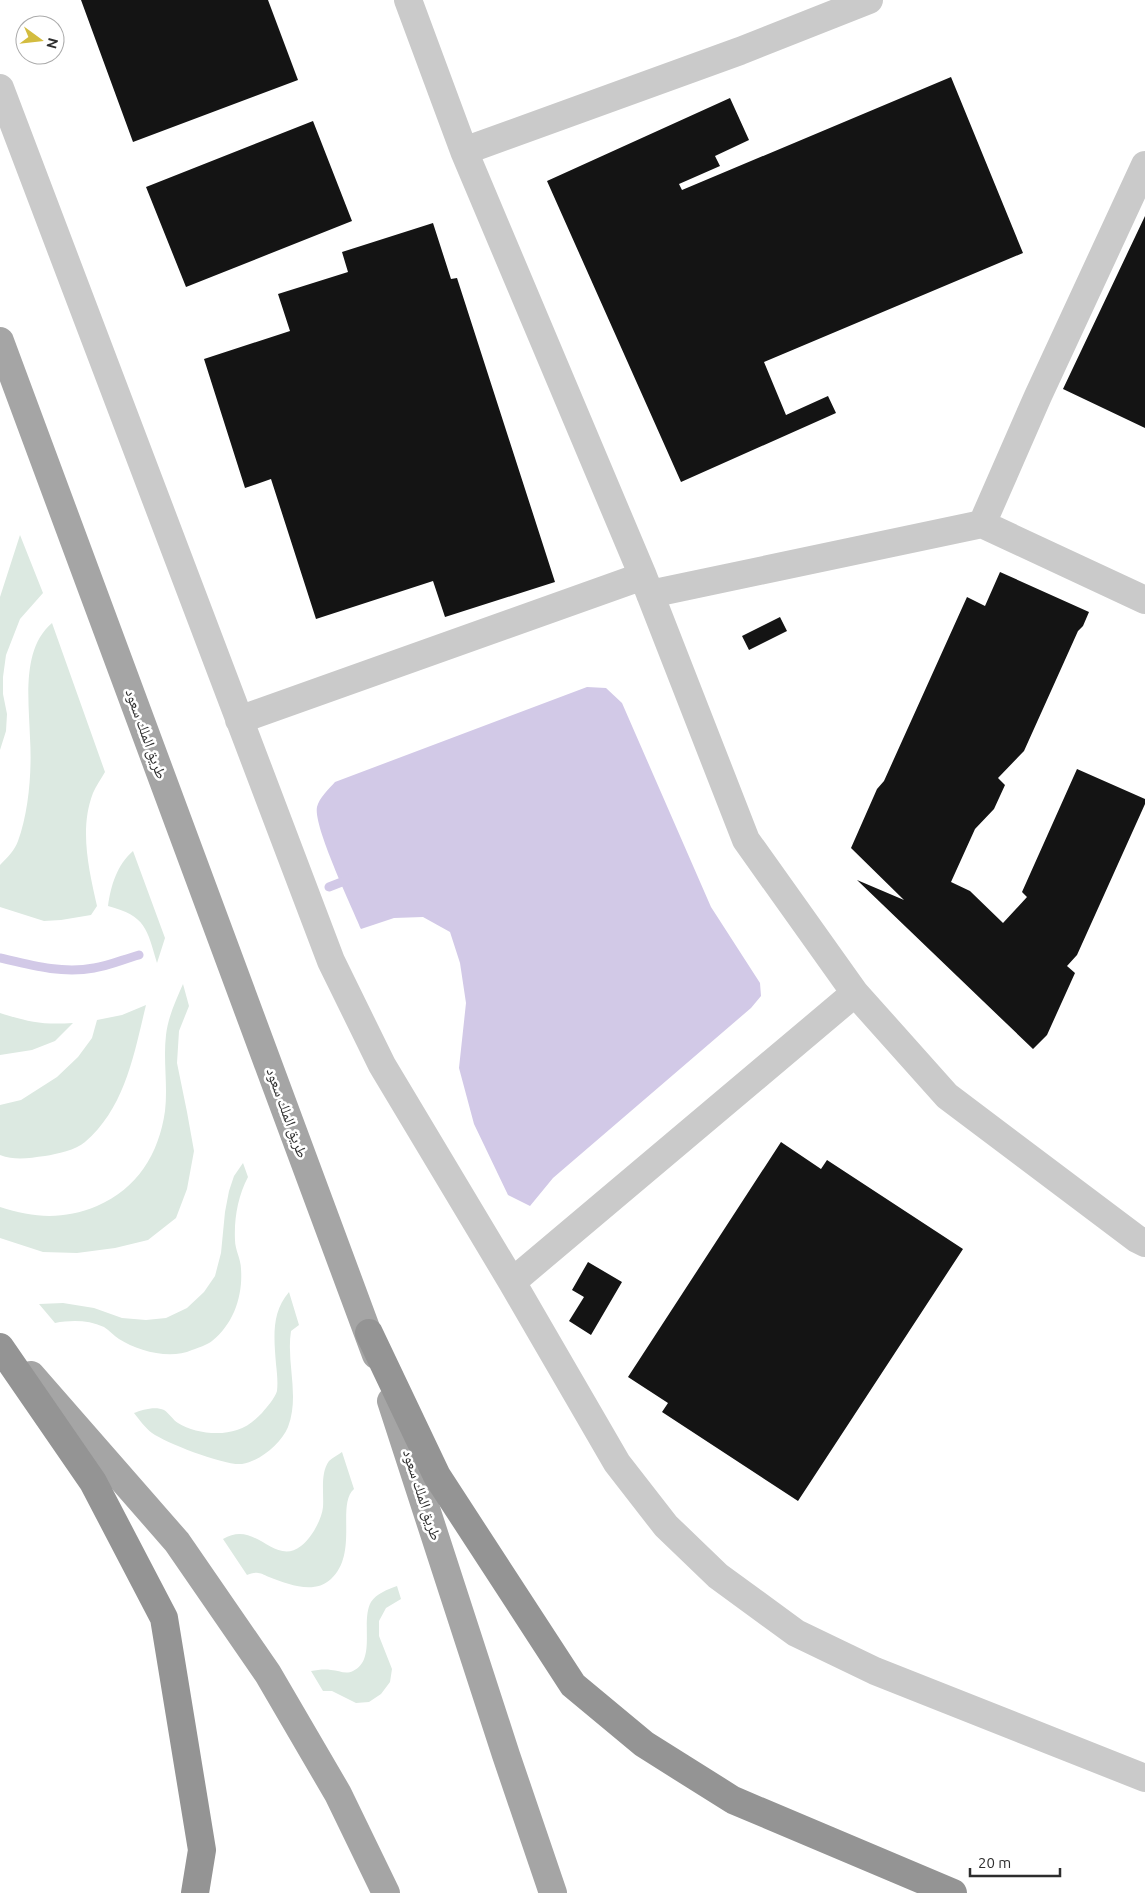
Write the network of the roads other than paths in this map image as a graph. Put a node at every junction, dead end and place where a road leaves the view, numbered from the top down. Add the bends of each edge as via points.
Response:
1 (408, 0) edge
2 (868, 0) edge
3 (0, 88) edge
4 (464, 151) junction
5 (1145, 165) edge
6 (0, 341) edge
7 (982, 524) junction
8 (647, 585) junction
9 (1145, 600) edge
10 (238, 720) junction
11 (855, 993) junction
12 (1145, 1243) edge
13 (512, 1282) junction
14 (369, 1333) junction
15 (0, 1340) edge
16 (0, 1347) edge
17 (1145, 1778) edge
18 (195, 1893) edge
19 (386, 1893) edge
20 (554, 1893) edge
21 (953, 1893) edge

1 - 4 street
2 - 4 street via 740,51
3 - 10 street
4 - 8 street
5 - 7 street
6 - 14 main road, طريق الملك سعود
7 - 8 street
7 - 9 street
8 - 10 street
8 - 11 street via 746,840
10 - 13 street via 331,961 373,1048
11 - 12 street via 947,1096
11 - 13 street
13 - 17 street via 617,1463 666,1526 718,1576 796,1632 875,1671
14 - 20 main road, طريق الملك سعود
14 - 21 highway via 437,1476 573,1685 644,1744 733,1800
15 - 19 main road via 177,1542 268,1674 338,1794
16 - 18 highway via 92,1482 164,1618 202,1850

